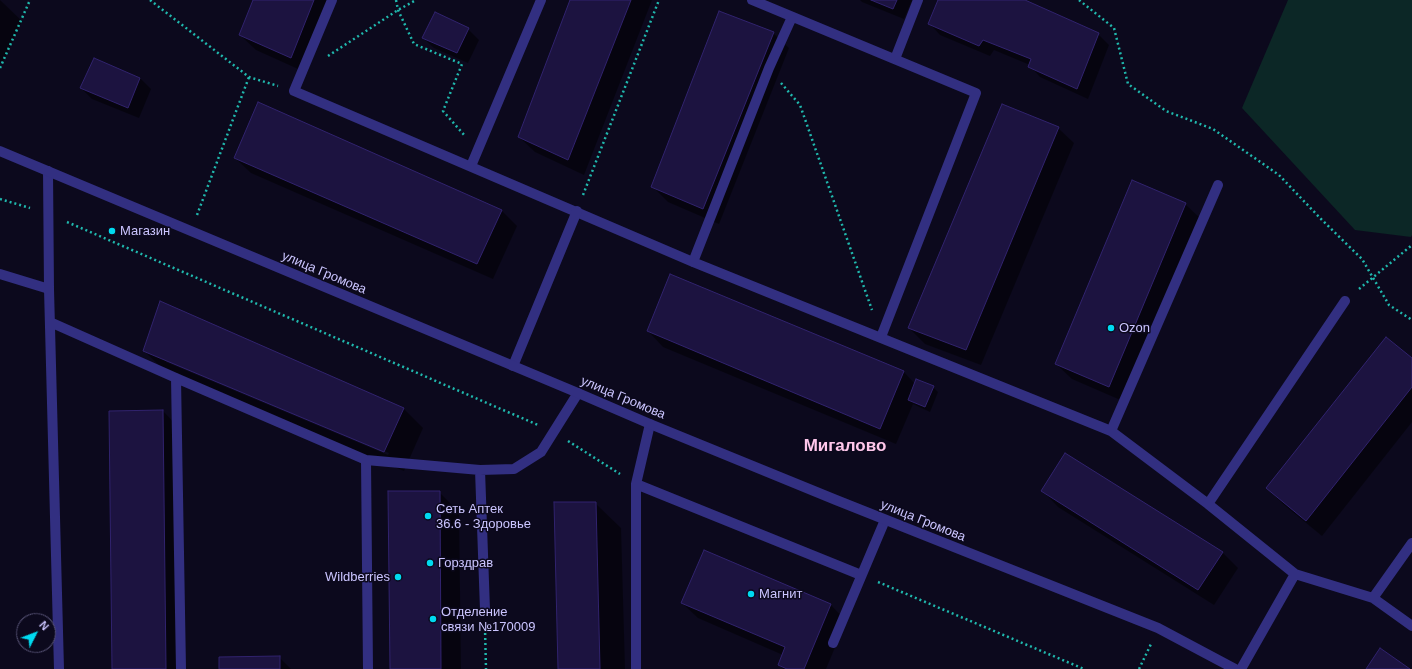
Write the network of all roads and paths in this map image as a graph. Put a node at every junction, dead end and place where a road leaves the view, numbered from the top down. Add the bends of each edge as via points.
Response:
1 (30, 0) edge
2 (150, 0) edge
3 (332, 0) edge
4 (396, 0) edge
5 (416, 0) edge
6 (541, 0) edge
7 (659, 0) edge
8 (752, 0) edge
9 (918, 0) edge
10 (1079, 0) edge
11 (398, 10) junction
12 (792, 17) junction
13 (327, 57) dead end
14 (896, 59) junction
15 (0, 68) edge
16 (769, 68) junction
17 (249, 77) junction
18 (294, 91) junction
19 (0, 151) edge
20 (477, 151) junction
21 (471, 166) junction
22 (48, 171) junction
23 (1218, 185) dead end
24 (0, 199) edge
25 (577, 211) junction
26 (48, 214) junction
27 (190, 231) junction
28 (1412, 245) edge
29 (693, 262) junction
30 (0, 274) edge
31 (1373, 277) junction
32 (49, 289) junction
33 (1345, 301) joint
34 (1412, 320) edge
35 (50, 322) junction
36 (882, 337) junction
37 (513, 366) junction
38 (176, 378) junction
39 (578, 393) junction
40 (650, 424) junction
41 (1112, 431) junction
42 (554, 432) junction
43 (366, 460) junction
44 (480, 470) junction
45 (636, 484) junction
46 (1208, 504) junction
47 (885, 520) junction
48 (1412, 543) edge
49 (1295, 574) junction
50 (861, 575) junction
51 (1373, 598) junction
52 (484, 610) joint
53 (1412, 626) edge
54 (1158, 628) junction
55 (833, 643) dead end
56 (59, 669) edge
57 (181, 669) edge
58 (368, 669) edge
59 (486, 669) edge
60 (636, 669) edge
61 (1084, 669) edge
62 (1139, 669) edge
63 (1235, 669) edge
64 (1242, 669) edge

1 - 15 path
2 - 17 path
3 - 18 street
4 - 11 path
5 - 11 path
6 - 20 street
7 - 25 path
8 - 12 street
9 - 14 street
10 - 31 path via 1114,28 1128,84 1166,111 1213,129 1279,175 1362,259
11 - 13 path
11 - 20 path via 414,44 462,64 444,111
12 - 14 street
12 - 16 street
14 - 36 street via 976,93
16 - 29 street
16 - 36 path via 800,105
17 - 18 path
17 - 27 path
18 - 21 street
19 - 22 street, улица Громова
20 - 21 street
21 - 25 street
22 - 26 street
22 - 27 street, улица Громова
23 - 41 street
24 - 26 path
25 - 29 street
25 - 37 street
26 - 32 street
26 - 42 path
27 - 37 street, улица Громова
28 - 31 path
29 - 36 street
30 - 32 street
31 - 33 path
31 - 34 path via 1389,305
32 - 35 street
33 - 46 street
35 - 38 street
35 - 56 street
36 - 41 street
37 - 39 street, улица Громова
38 - 43 street
38 - 57 street
39 - 40 street, улица Громова
39 - 42 street
40 - 45 street
40 - 47 street, улица Громова
41 - 46 street
42 - 44 street via 541,452 514,469
42 - 45 path
43 - 44 street
43 - 58 street
44 - 52 street
45 - 50 street
45 - 60 street
46 - 49 street
47 - 50 street
47 - 54 street, улица Громова
48 - 51 street
49 - 51 street
49 - 64 street
50 - 55 street
50 - 61 path
51 - 53 street
52 - 59 path
54 - 62 path
54 - 63 street, улица Громова

